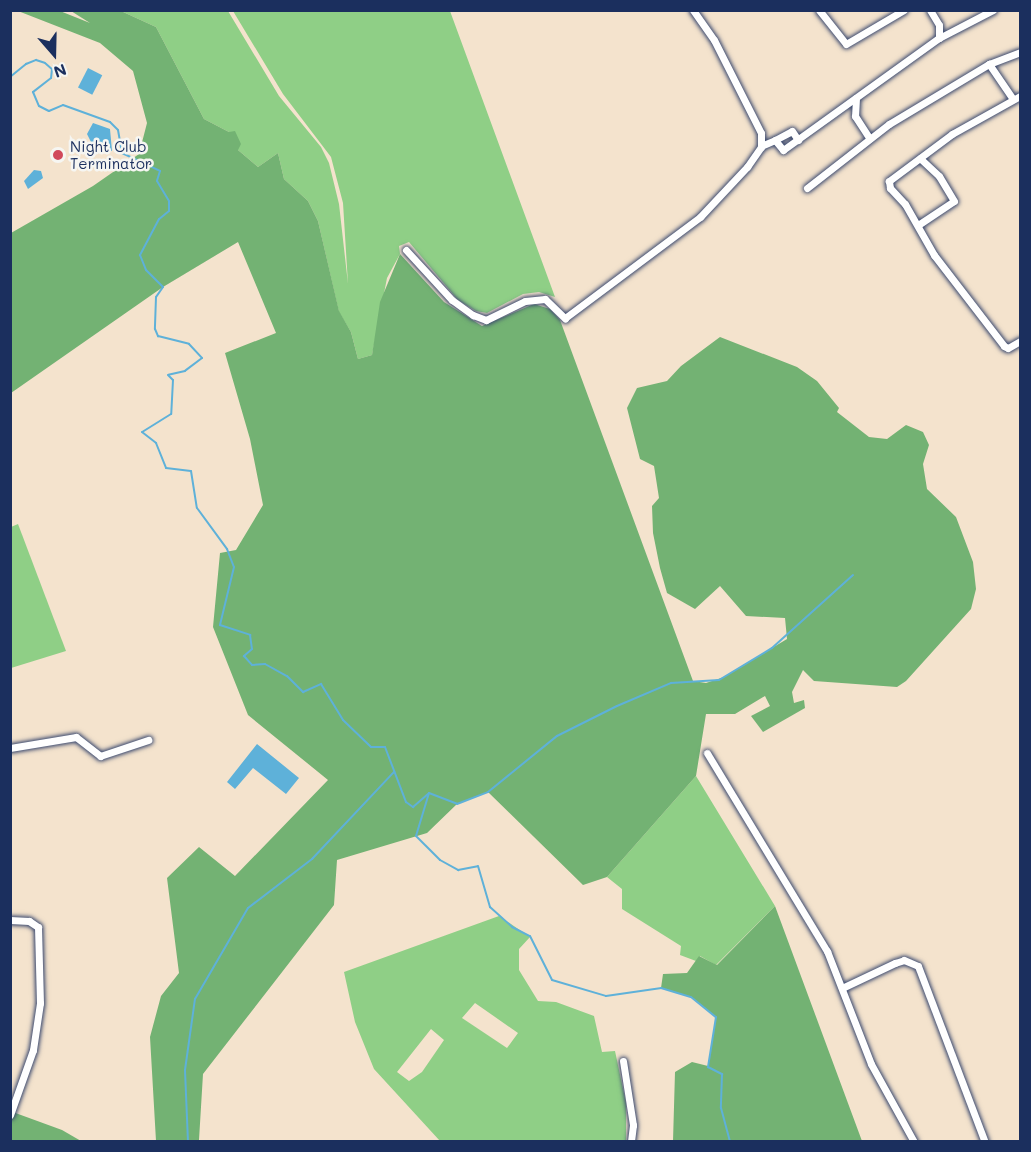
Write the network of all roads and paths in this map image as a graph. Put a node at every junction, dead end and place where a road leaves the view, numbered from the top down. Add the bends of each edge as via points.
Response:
1 (693, 10) edge
2 (819, 10) edge
3 (904, 10) edge
4 (930, 10) edge
5 (993, 10) edge
6 (939, 38) junction
7 (1020, 52) edge
8 (989, 64) junction
9 (1017, 97) edge
10 (856, 98) junction
11 (870, 139) junction
12 (775, 140) junction
13 (798, 140) junction
14 (761, 146) junction
15 (920, 159) junction
16 (807, 188) dead end
17 (918, 225) junction
18 (406, 249) dead end
19 (1020, 341) edge
20 (148, 740) dead end
21 (10, 748) edge
22 (707, 753) dead end
23 (10, 920) edge
24 (842, 988) junction
25 (623, 1062) dead end
26 (10, 1115) edge
27 (631, 1142) edge
28 (914, 1142) edge
29 (984, 1142) edge

1 - 14 street via 714,40 757,120
2 - 3 street via 846,44
4 - 6 street via 939,25
5 - 6 street
6 - 10 street
7 - 8 street
8 - 9 street
8 - 11 street
9 - 15 street
10 - 11 street via 855,116
10 - 13 street
11 - 16 street
12 - 13 street via 792,131
12 - 13 street via 783,150
12 - 14 street
14 - 18 street via 714,205 565,318 544,299 525,301 486,320 473,315 452,300
15 - 17 street via 889,181 890,188
15 - 17 street via 939,176 954,201
17 - 19 street via 934,255 1004,346 1008,348
20 - 21 street via 100,756 76,737
22 - 24 street via 827,951
23 - 26 street via 29,921 38,927 40,1003 33,1050
24 - 28 street via 872,1064
24 - 29 street via 904,960 918,966
25 - 27 street via 633,1125

